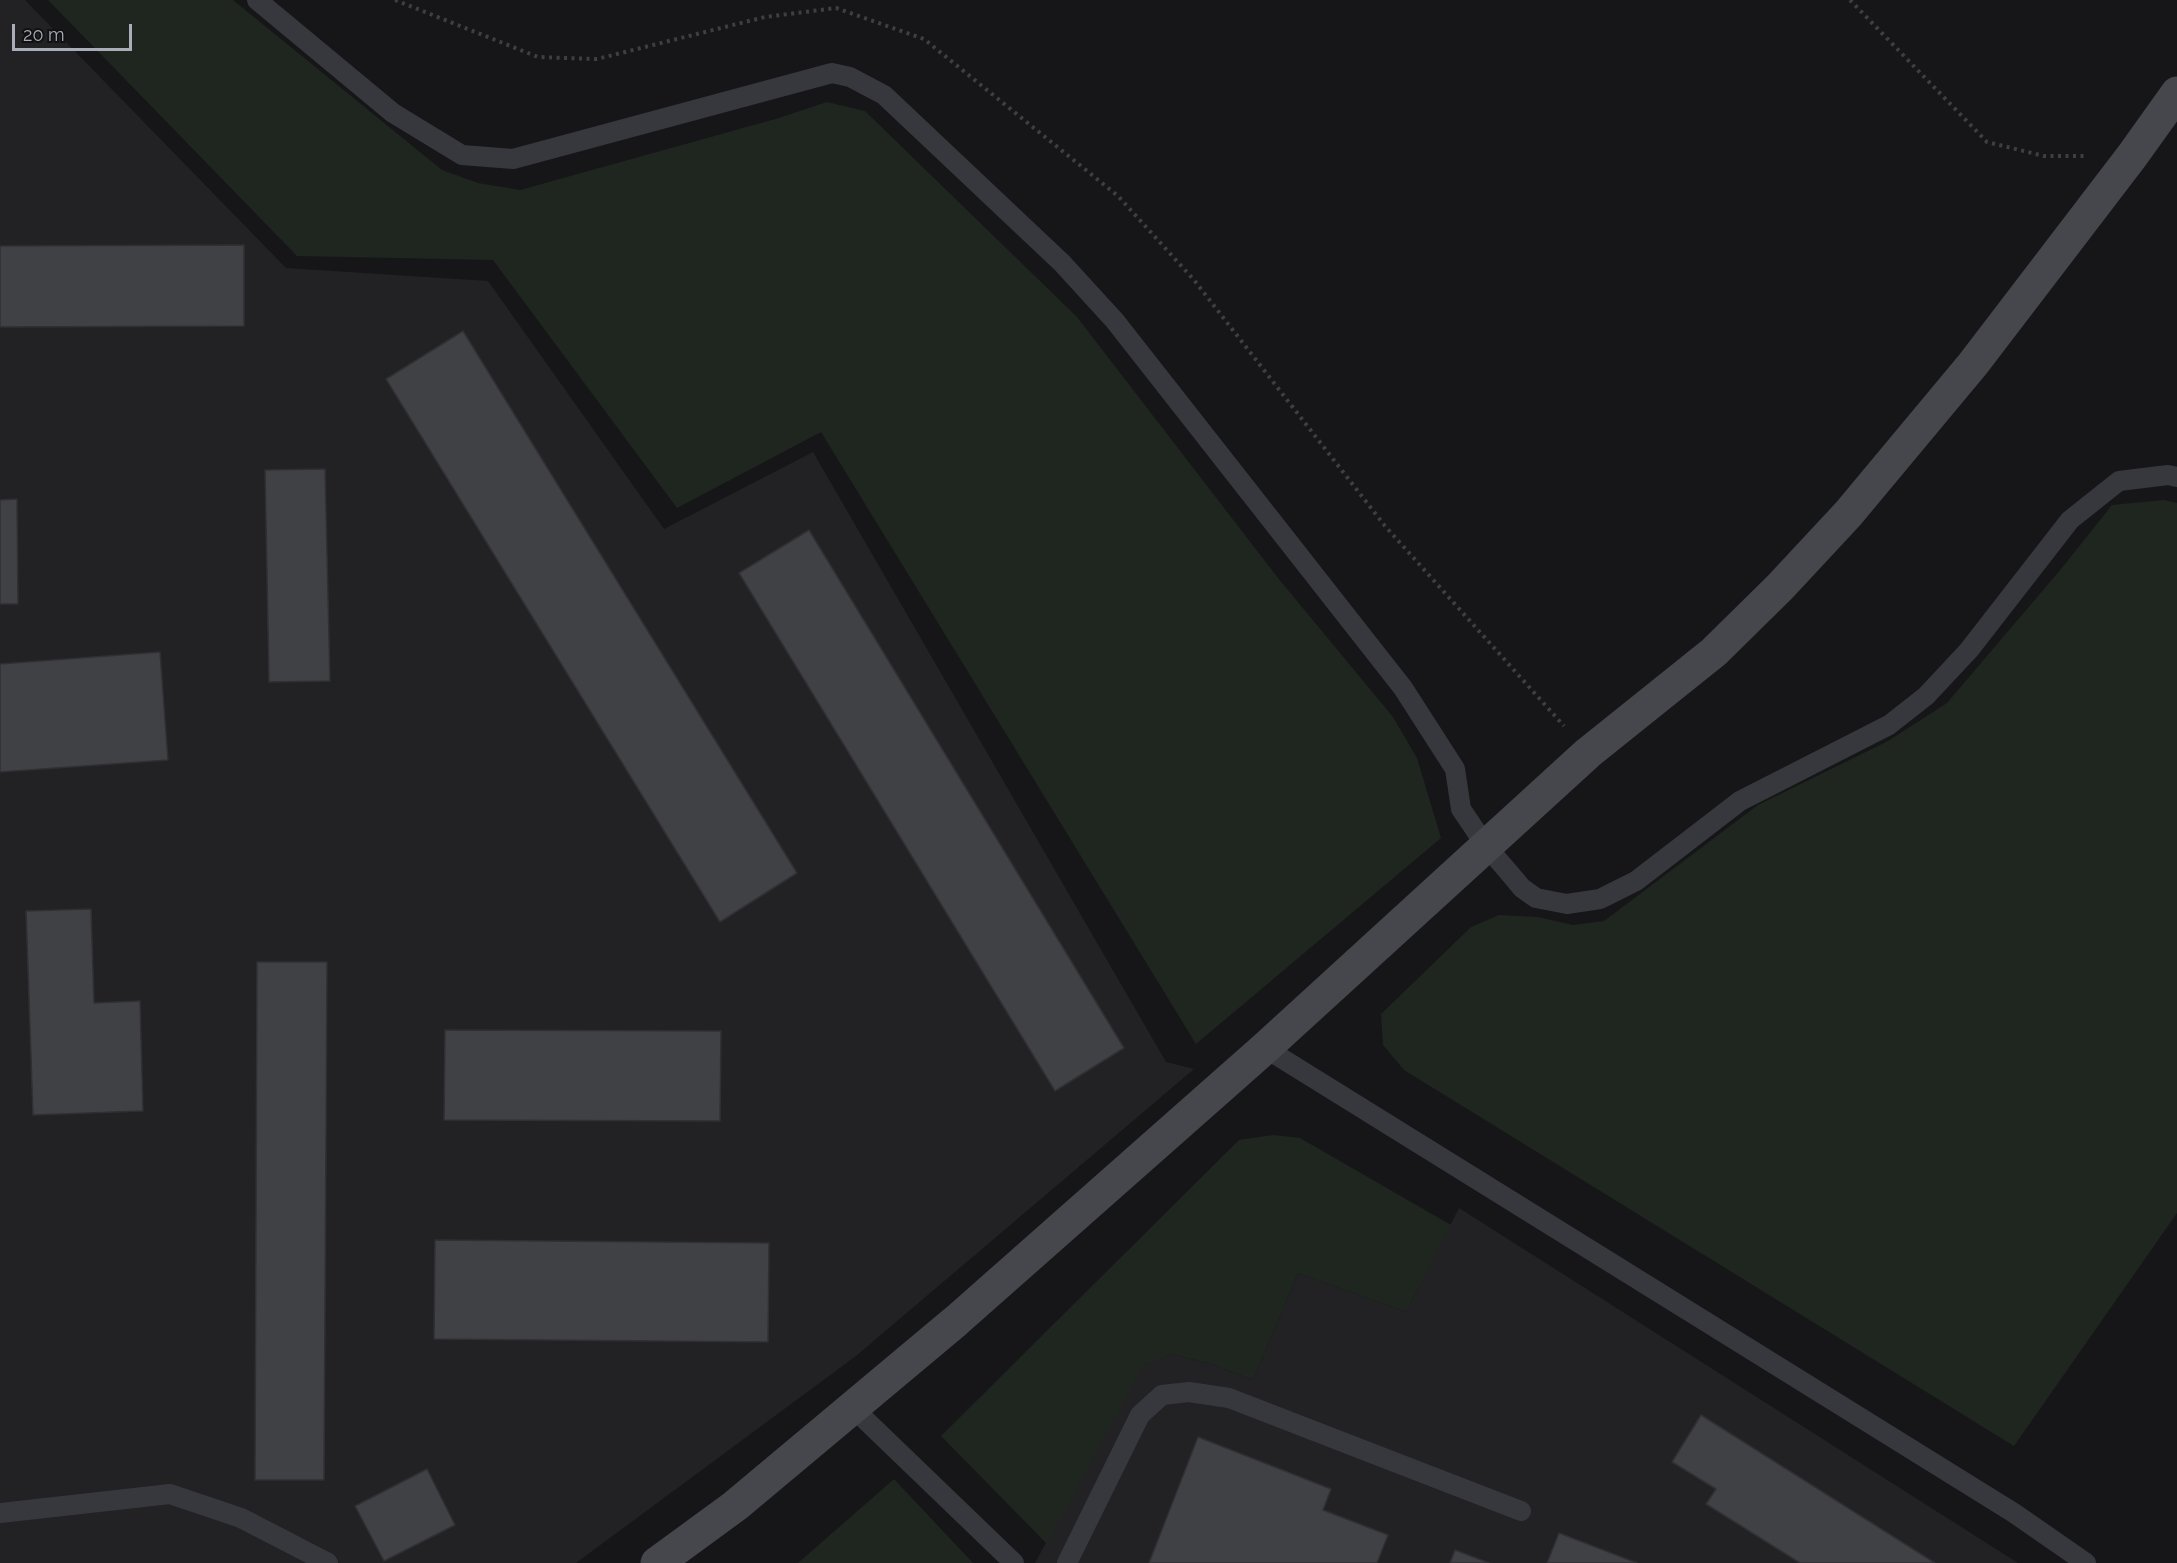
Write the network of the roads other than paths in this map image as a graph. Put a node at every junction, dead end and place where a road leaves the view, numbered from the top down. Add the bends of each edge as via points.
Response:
1 (256, 0) edge
2 (2177, 93) edge
3 (2177, 477) edge
4 (1486, 846) junction
5 (1265, 1048) junction
6 (853, 1408) junction
7 (1521, 1511) dead end
8 (0, 1513) edge
9 (328, 1563) edge
10 (657, 1563) edge
11 (1014, 1563) edge
12 (1067, 1563) edge
13 (2086, 1563) edge

1 - 4 lane via 393,113 462,155 513,159 832,73 850,77 884,95 1062,263 1115,321 1403,688 1455,769 1461,809
2 - 4 main road via 1973,364 1848,514 1714,652 1588,753
3 - 4 lane via 2119,481 2070,520 1970,650 1926,696 1890,725 1740,801 1636,881 1600,899 1567,904 1536,898 1521,888
4 - 5 main road
5 - 6 main road
5 - 13 lane via 2014,1513
6 - 10 main road via 735,1506
6 - 11 lane
7 - 12 lane via 1229,1398 1189,1392 1162,1395 1140,1415
8 - 9 lane via 170,1494 242,1518

